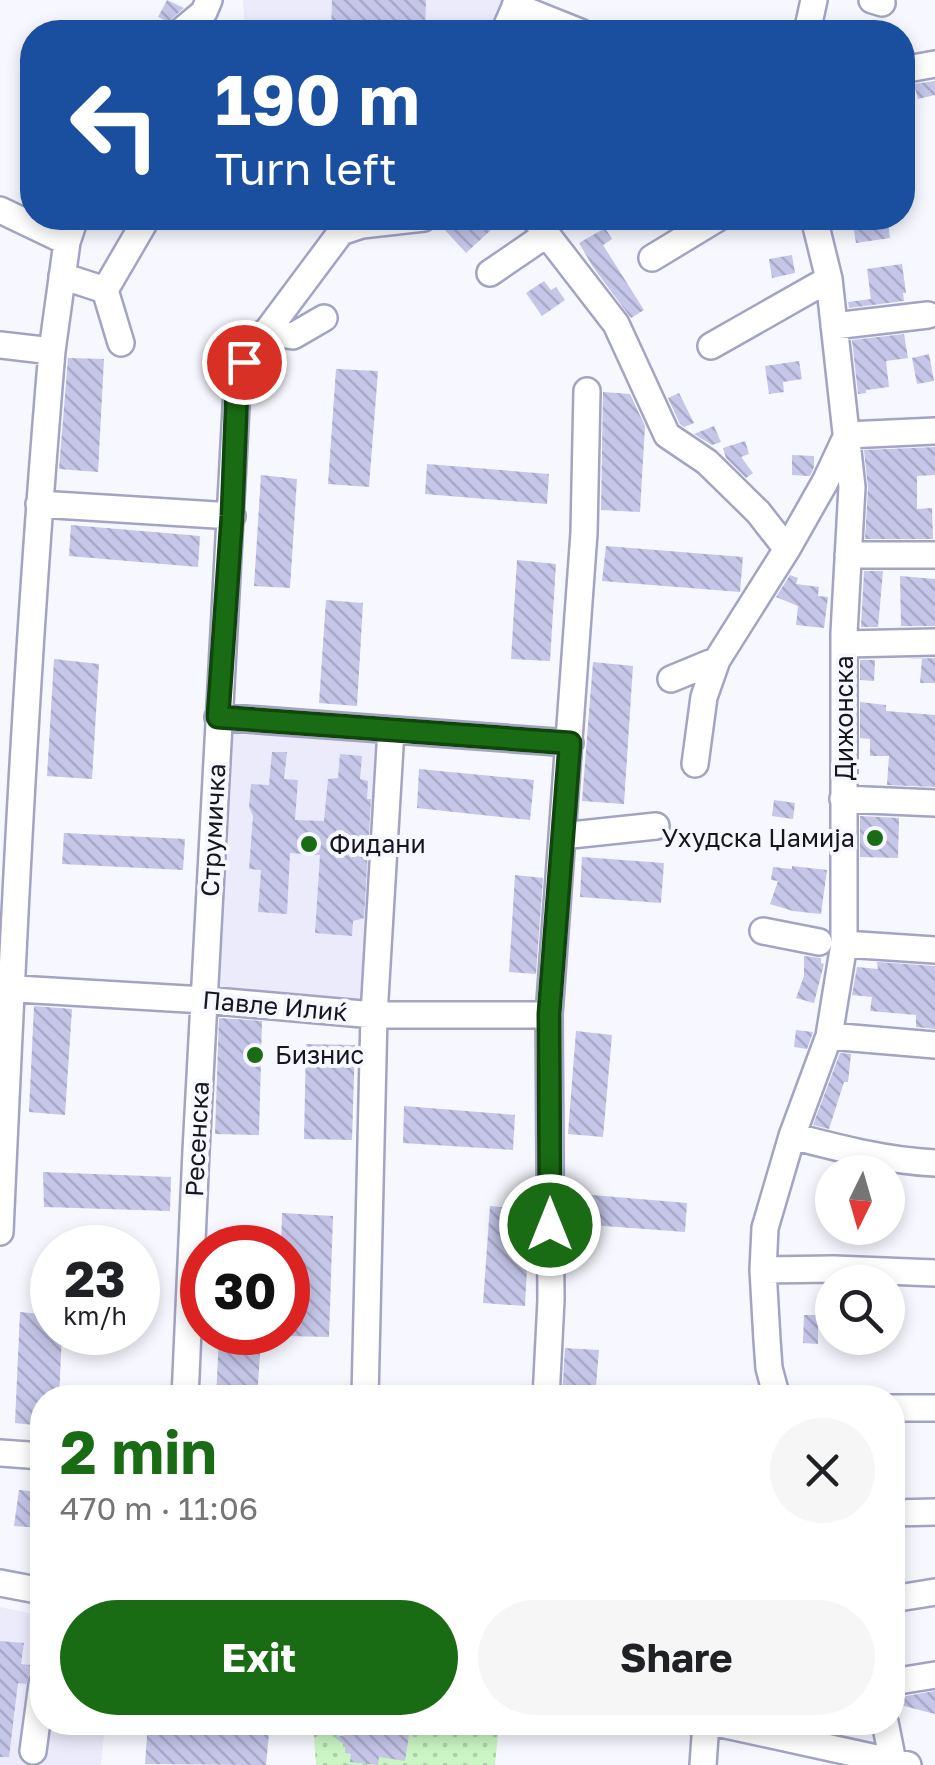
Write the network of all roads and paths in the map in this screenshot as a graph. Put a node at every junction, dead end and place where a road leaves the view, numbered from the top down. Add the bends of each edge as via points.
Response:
1 (516, 3) edge
2 (554, 20) edge
3 (71, 230) edge
4 (140, 230) edge
5 (347, 230) edge
6 (537, 230) edge
7 (544, 230) edge
8 (698, 230) edge
9 (817, 230) edge
10 (652, 258) dead end
11 (490, 274) dead end
12 (62, 276) junction
13 (829, 279) junction
14 (105, 290) junction
15 (928, 314) dead end
16 (324, 318) dead end
17 (834, 326) junction
18 (265, 332) junction
19 (293, 336) junction
20 (121, 343) dead end
21 (0, 345) edge
22 (711, 346) dead end
23 (52, 352) junction
24 (312, 354) dead end
25 (587, 391) dead end
26 (935, 431) edge
27 (846, 435) junction
28 (39, 504) junction
29 (232, 516) junction
30 (787, 549) junction
31 (935, 555) edge
32 (848, 556) junction
33 (935, 642) edge
34 (844, 644) junction
35 (716, 660) junction
36 (671, 679) dead end
37 (218, 717) junction
38 (391, 730) junction
39 (570, 743) junction
40 (695, 764) dead end
41 (843, 799) junction
42 (935, 802) edge
43 (656, 826) dead end
44 (562, 836) junction
45 (763, 931) dead end
46 (832, 943) junction
47 (935, 950) edge
48 (5, 988) edge
49 (204, 1000) junction
50 (549, 1014) junction
51 (374, 1015) junction
52 (828, 1036) junction
53 (935, 1045) edge
54 (792, 1136) junction
55 (935, 1163) edge
56 (0, 1232) edge
57 (763, 1270) junction
58 (935, 1272) edge
59 (186, 1385) edge
60 (365, 1385) edge
61 (547, 1385) edge
62 (775, 1385) edge
63 (905, 1408) edge
64 (935, 1408) edge
65 (0, 1453) edge
66 (30, 1455) edge
67 (935, 1512) edge
68 (905, 1513) edge
69 (0, 1583) edge
70 (30, 1589) edge
71 (935, 1592) edge
72 (905, 1597) edge
73 (935, 1675) edge
74 (905, 1680) edge
75 (36, 1735) edge
76 (707, 1735) edge
77 (768, 1735) edge
78 (890, 1735) edge
79 (34, 1751) dead end
80 (900, 1764) edge
81 (703, 1765) edge

1 - 2 street
3 - 12 street
4 - 14 street
5 - 18 street
6 - 11 street
7 - 30 street via 616,324 667,434 707,462
8 - 10 street
9 - 13 street, Дижонска
12 - 14 street
12 - 23 street
13 - 17 street, Дижонска
13 - 22 street
14 - 20 street
15 - 17 street
16 - 19 street
17 - 27 street, Дижонска
18 - 19 street
18 - 29 street, Струмичка via 244,362 237,389
19 - 24 street
21 - 23 street
23 - 28 street
25 - 39 street
26 - 27 street
27 - 30 street
27 - 32 street, Дижонска via 852,486
28 - 29 street
28 - 48 street
29 - 37 street, Струмичка
30 - 35 street
31 - 32 street
32 - 34 street, Дижонска
33 - 34 street
34 - 41 street, Дижонска
35 - 36 street
35 - 40 street
37 - 38 street
37 - 49 street, Струмичка
38 - 39 street
38 - 51 street
39 - 44 street
41 - 42 street
41 - 46 street, Дижонска
43 - 44 street
44 - 50 street
45 - 46 street
46 - 47 street
46 - 52 street, Дижонска
48 - 49 street, Павле Илиќ
48 - 56 street
49 - 51 street, Павле Илиќ
49 - 59 street, Ресенска
50 - 51 street, Павле Илиќ
50 - 61 street
51 - 60 street
52 - 53 street
52 - 54 street, Дижонска
54 - 55 street
54 - 57 street, Дижонска via 765,1228
57 - 58 street
57 - 62 street, Дижонска
63 - 64 street
65 - 66 street
67 - 68 street
69 - 70 street
71 - 72 street
73 - 74 street
75 - 79 street
76 - 81 street
77 - 80 street
78 - 80 street

